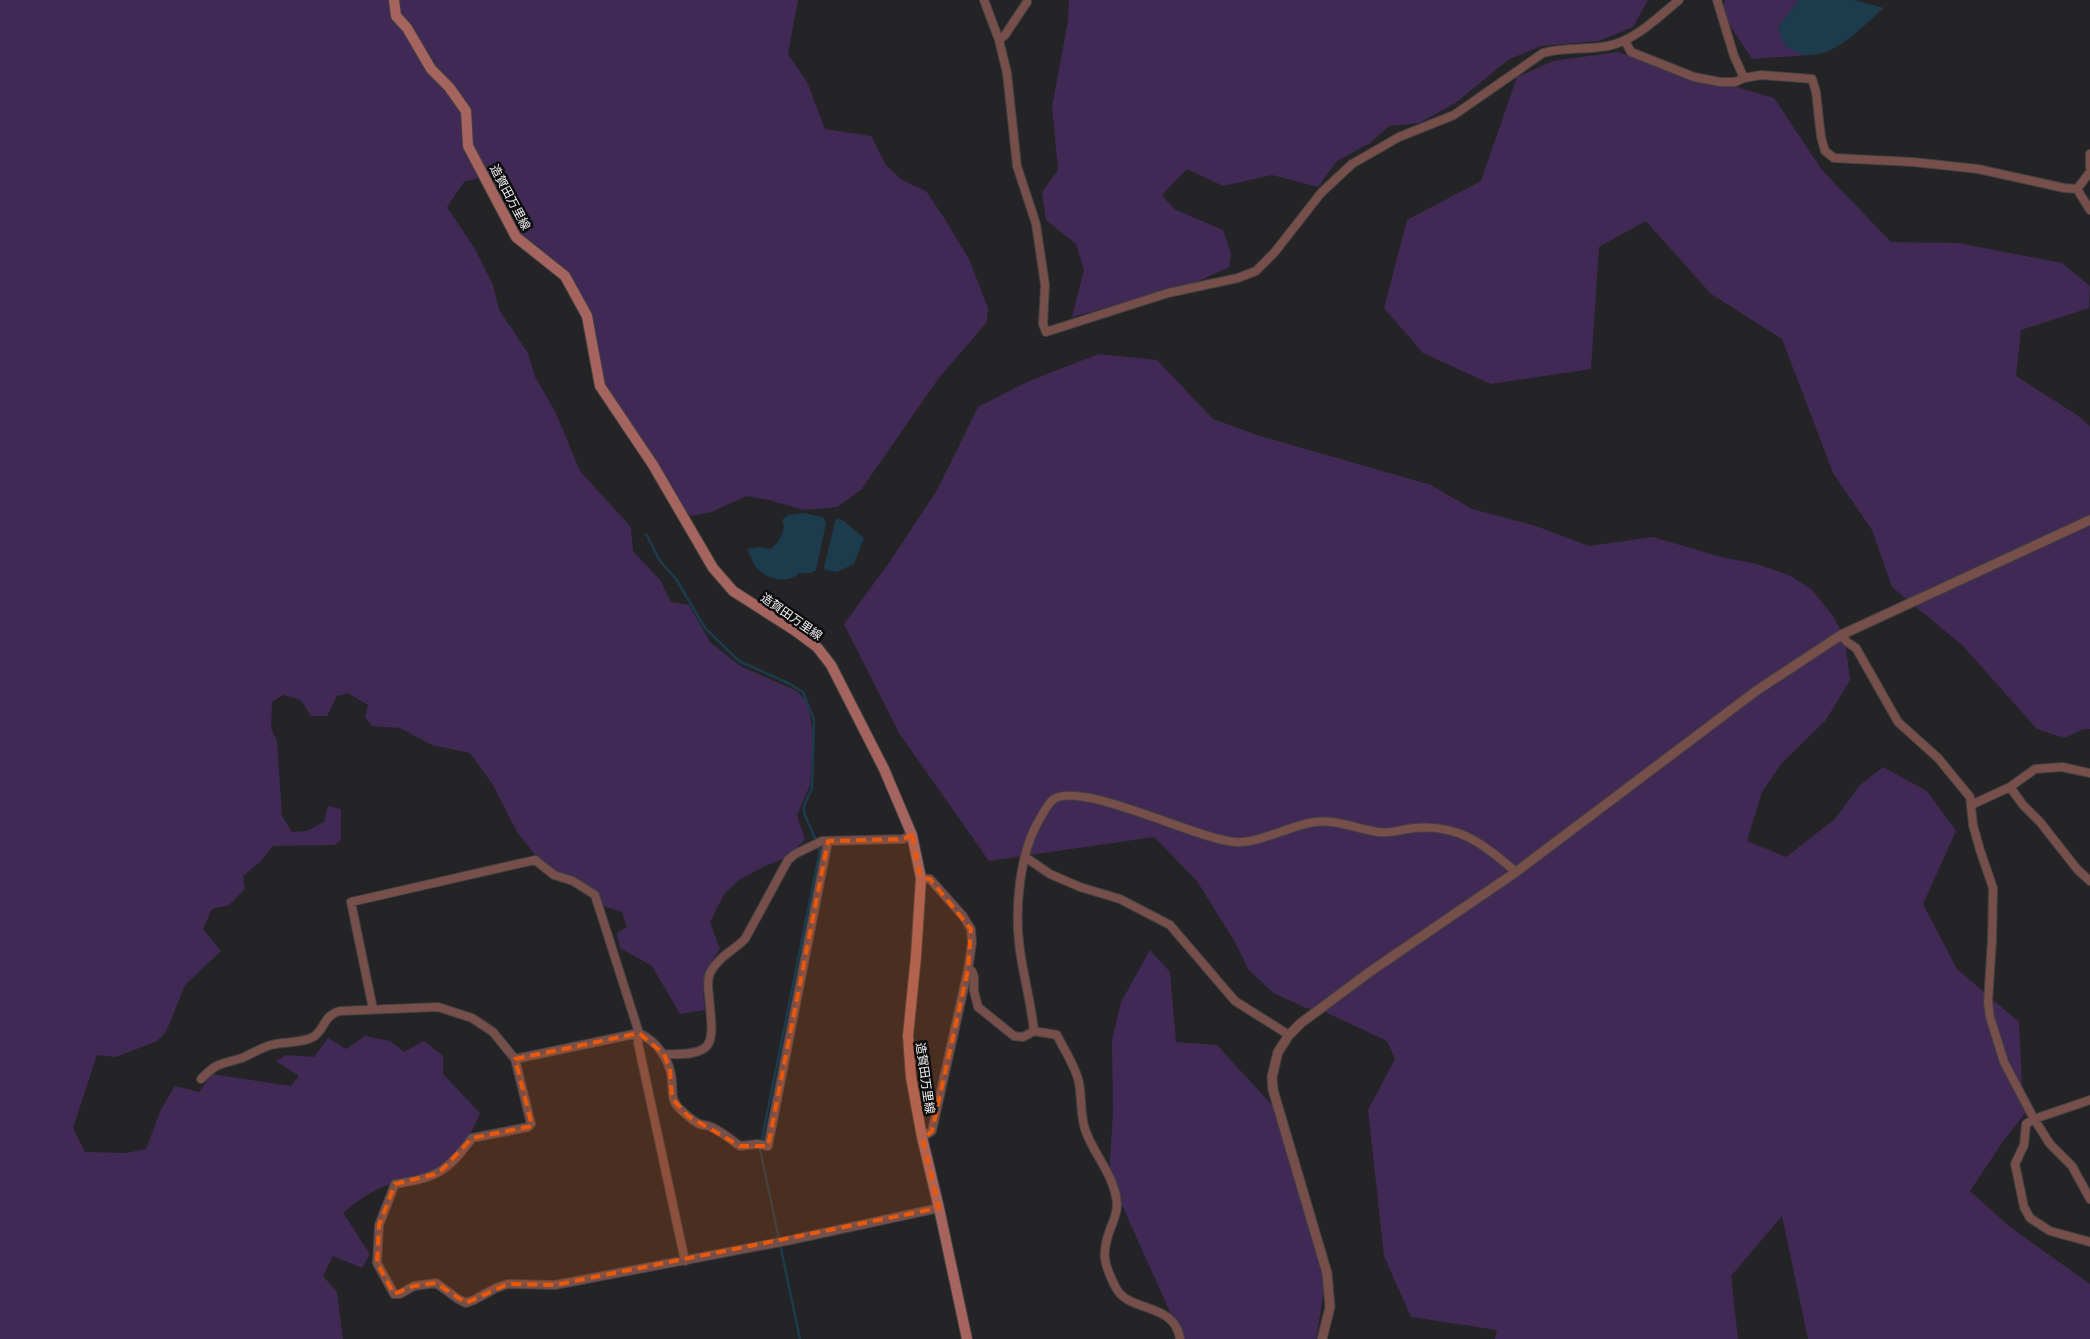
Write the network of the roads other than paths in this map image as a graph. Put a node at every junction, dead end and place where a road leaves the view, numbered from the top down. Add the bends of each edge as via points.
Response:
1 (394, 0) edge
2 (984, 0) edge
3 (1679, 0) edge
4 (1717, 0) edge
5 (1027, 2) dead end
6 (998, 40) junction
7 (1624, 41) junction
8 (1744, 78) junction
9 (2090, 154) edge
10 (2090, 167) edge
11 (2090, 172) edge
12 (2077, 189) junction
13 (2090, 210) edge
14 (2090, 520) edge
15 (1841, 635) junction
16 (2090, 773) edge
17 (2010, 787) junction
18 (1971, 805) junction
19 (912, 835) junction
20 (828, 842) junction
21 (1025, 857) junction
22 (1516, 872) junction
23 (921, 878) junction
24 (2090, 881) edge
25 (968, 970) junction
26 (373, 1009) junction
27 (1034, 1031) junction
28 (639, 1033) junction
29 (1289, 1035) junction
30 (664, 1054) junction
31 (514, 1059) junction
32 (201, 1079) dead end
33 (2090, 1100) edge
34 (2034, 1119) junction
35 (922, 1137) junction
36 (2090, 1199) edge
37 (940, 1208) junction
38 (2090, 1242) edge
39 (685, 1261) junction
40 (967, 1339) edge
41 (1180, 1339) edge
42 (1322, 1339) edge

1 - 19 main road, 造賀田万里線 via 396,16 407,28 431,69 466,111 468,146 516,237 565,276 587,316 600,386 653,465 714,568 733,591 817,647 831,665 884,769
2 - 6 street
3 - 7 street
4 - 8 street
5 - 6 street via 1005,35
6 - 7 street via 1010,96 1017,166 1032,207 1039,240 1045,285 1043,324 1046,332 1168,293 1256,271 1321,193 1352,164 1399,138 1454,116 1543,54
7 - 8 street via 1631,52 1694,77 1720,82
8 - 12 street via 1761,75 1812,79 1821,137 1825,151 1834,158 1978,170
9 - 10 street
11 - 12 street
12 - 13 street
14 - 15 street
15 - 18 street via 1856,648 1898,722 1938,758 1970,797
15 - 22 street via 1756,691
16 - 17 street via 2062,767 2035,769
17 - 18 street
17 - 24 street via 2022,805
18 - 34 street via 1980,850 1993,888 1990,1017 2004,1062
19 - 20 street via 903,839
19 - 23 main road, 造賀田万里線
20 - 30 street via 809,846 788,860 745,939 722,956 709,975 712,1037 708,1046 688,1055
20 - 30 street via 768,1146 740,1146 688,1116 672,1098 670,1069
21 - 22 street via 1047,806 1062,795 1078,795 1235,842 1290,827 1330,821 1381,833 1416,828 1459,832 1481,843
21 - 27 street via 1018,896 1019,942
21 - 29 street via 1050,874 1080,888 1120,899 1170,925 1236,1001
22 - 29 street via 1371,971
23 - 25 street via 930,879 963,916 970,929 972,943
23 - 35 main road, 造賀田万里線 via 908,1036 911,1077
25 - 27 street via 974,977 978,1007 984,1013 1014,1036 1024,1037
25 - 35 street via 932,1131
26 - 28 street via 351,902 535,860 554,875 573,881 595,894
26 - 31 street via 438,1006 455,1011 493,1032
26 - 32 street via 332,1013 319,1032 308,1039 271,1045 220,1063
27 - 41 street via 1058,1035 1079,1082 1085,1131 1109,1176 1117,1204 1104,1251 1116,1289 1122,1296 1169,1318
28 - 30 street
28 - 31 street
28 - 39 street via 638,1043
29 - 42 street via 1274,1064 1273,1090 1327,1272 1330,1307
31 - 39 street via 531,1124 472,1138 439,1173 426,1179 395,1184 379,1225 376,1263 394,1294 414,1286 436,1283 466,1303 508,1284 555,1285
33 - 34 street
34 - 36 street via 2050,1144 2072,1166
34 - 38 street via 2026,1124 2024,1145 2015,1164 2024,1207 2030,1218 2050,1231
35 - 37 main road, 造賀田万里線
37 - 39 street
37 - 40 main road, 造賀田万里線

